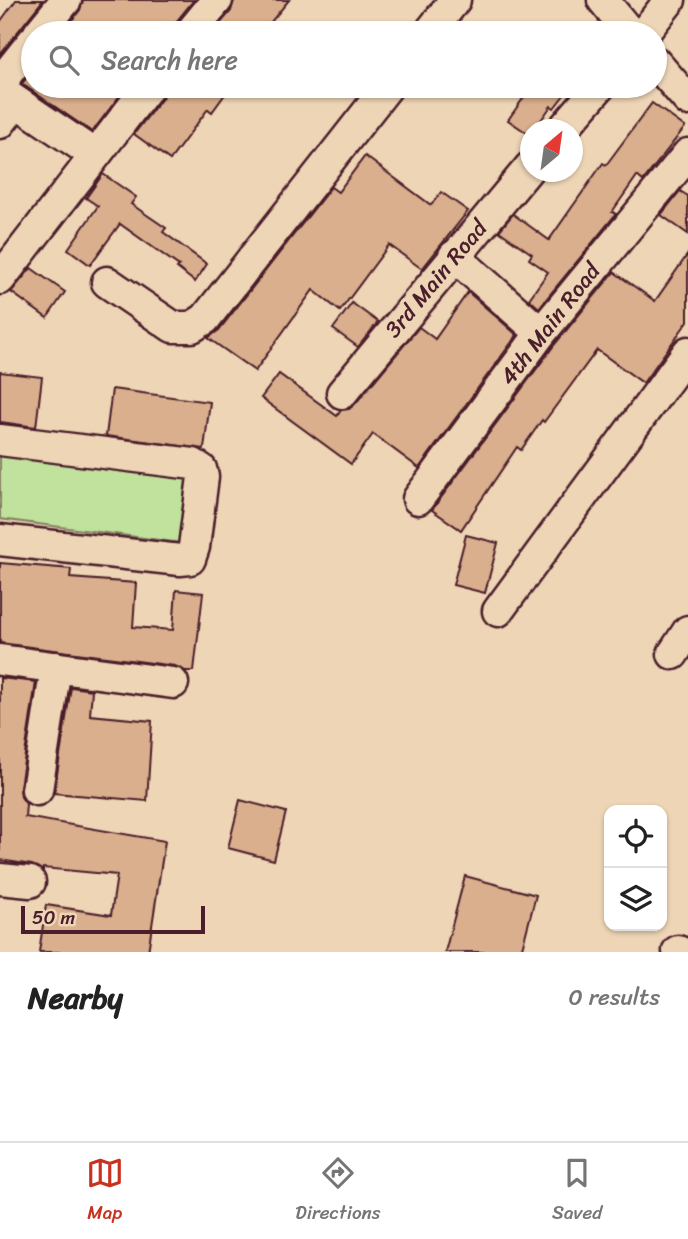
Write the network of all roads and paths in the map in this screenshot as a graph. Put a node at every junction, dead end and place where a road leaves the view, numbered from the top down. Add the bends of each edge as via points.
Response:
1 (66, 0) edge
2 (217, 0) edge
3 (455, 0) edge
4 (603, 0) edge
5 (670, 0) edge
6 (49, 21) edge
7 (200, 21) edge
8 (438, 21) edge
9 (620, 21) edge
10 (653, 21) edge
11 (21, 56) edge
12 (667, 76) edge
13 (140, 98) edge
14 (379, 98) edge
15 (590, 98) edge
16 (688, 100) edge
17 (6, 103) edge
18 (572, 119) edge
19 (688, 154) edge
20 (95, 155) junction
21 (520, 179) edge
22 (454, 256) junction
23 (0, 279) edge
24 (107, 282) dead end
25 (541, 333) junction
26 (688, 352) edge
27 (342, 393) dead end
28 (0, 440) edge
29 (418, 499) dead end
30 (0, 540) edge
31 (498, 611) dead end
32 (0, 660) edge
33 (56, 667) junction
34 (173, 683) dead end
35 (37, 790) dead end
36 (0, 879) edge
37 (30, 882) dead end

1 - 6 street
2 - 7 street
3 - 8 street
4 - 9 street
5 - 10 street
11 - 17 street via 6,75
12 - 16 street
13 - 20 street
14 - 24 street via 205,319 192,327 173,327
15 - 18 street
17 - 20 street
19 - 25 street, 4th Main Road
20 - 23 street
21 - 22 street, 3rd Main Road
22 - 25 street
22 - 27 street, 3rd Main Road
25 - 29 street, 4th Main Road
26 - 31 street
28 - 30 street via 193,464 203,477 190,559
32 - 33 street
33 - 34 street
33 - 35 street
36 - 37 street

